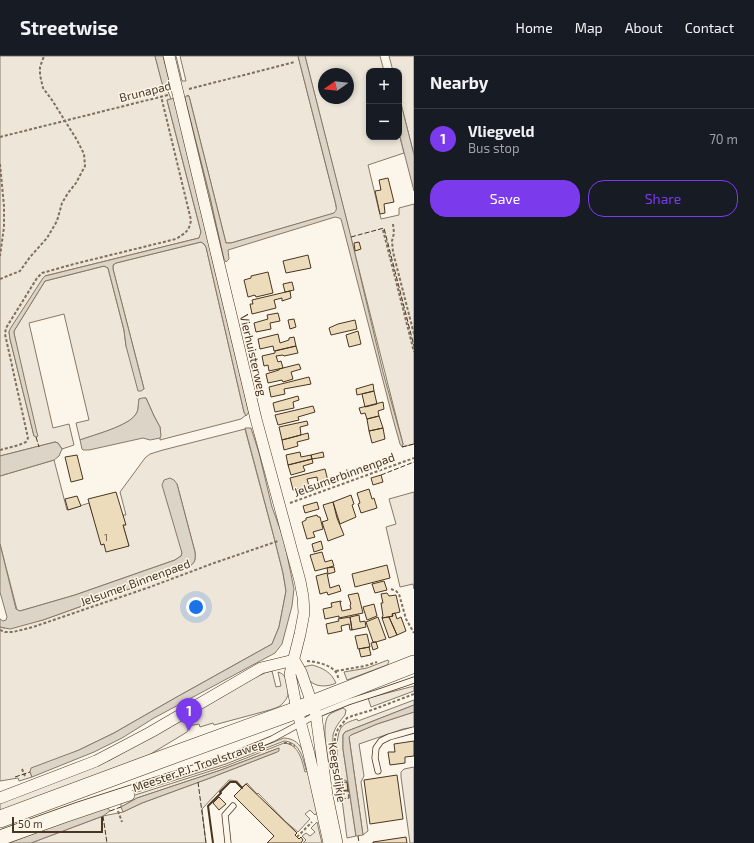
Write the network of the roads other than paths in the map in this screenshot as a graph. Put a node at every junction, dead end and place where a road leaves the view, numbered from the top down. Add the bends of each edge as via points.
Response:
1 (169, 56) edge
2 (294, 660) junction
3 (414, 664) edge
4 (414, 680) edge
5 (307, 713) junction
6 (414, 730) edge
7 (378, 771) dead end
8 (130, 795) dead end
9 (0, 798) edge
10 (233, 806) dead end
11 (0, 819) edge
12 (0, 833) edge
13 (0, 840) edge
14 (228, 843) edge
15 (329, 843) edge
16 (337, 843) edge

1 - 2 street, Vierhuisterweg via 256,420 303,597 304,613
2 - 5 street via 301,672
2 - 5 street, Vierhuisterweg via 290,674
2 - 9 street via 261,668 96,761
3 - 5 main road, Meester P.J. Troelstraweg
4 - 5 lane, Meester P.J. Troelstraweg
5 - 11 main road, Meester P.J. Troelstraweg via 162,759
5 - 12 lane, Meester P.J. Troelstraweg via 272,739 231,756
5 - 15 street, Keegsdijkje via 309,754
5 - 16 street, Keegsdijkje
6 - 7 lane via 381,741 376,748
8 - 13 street, Meester P.J. Troelstraweg
10 - 14 lane via 224,815

